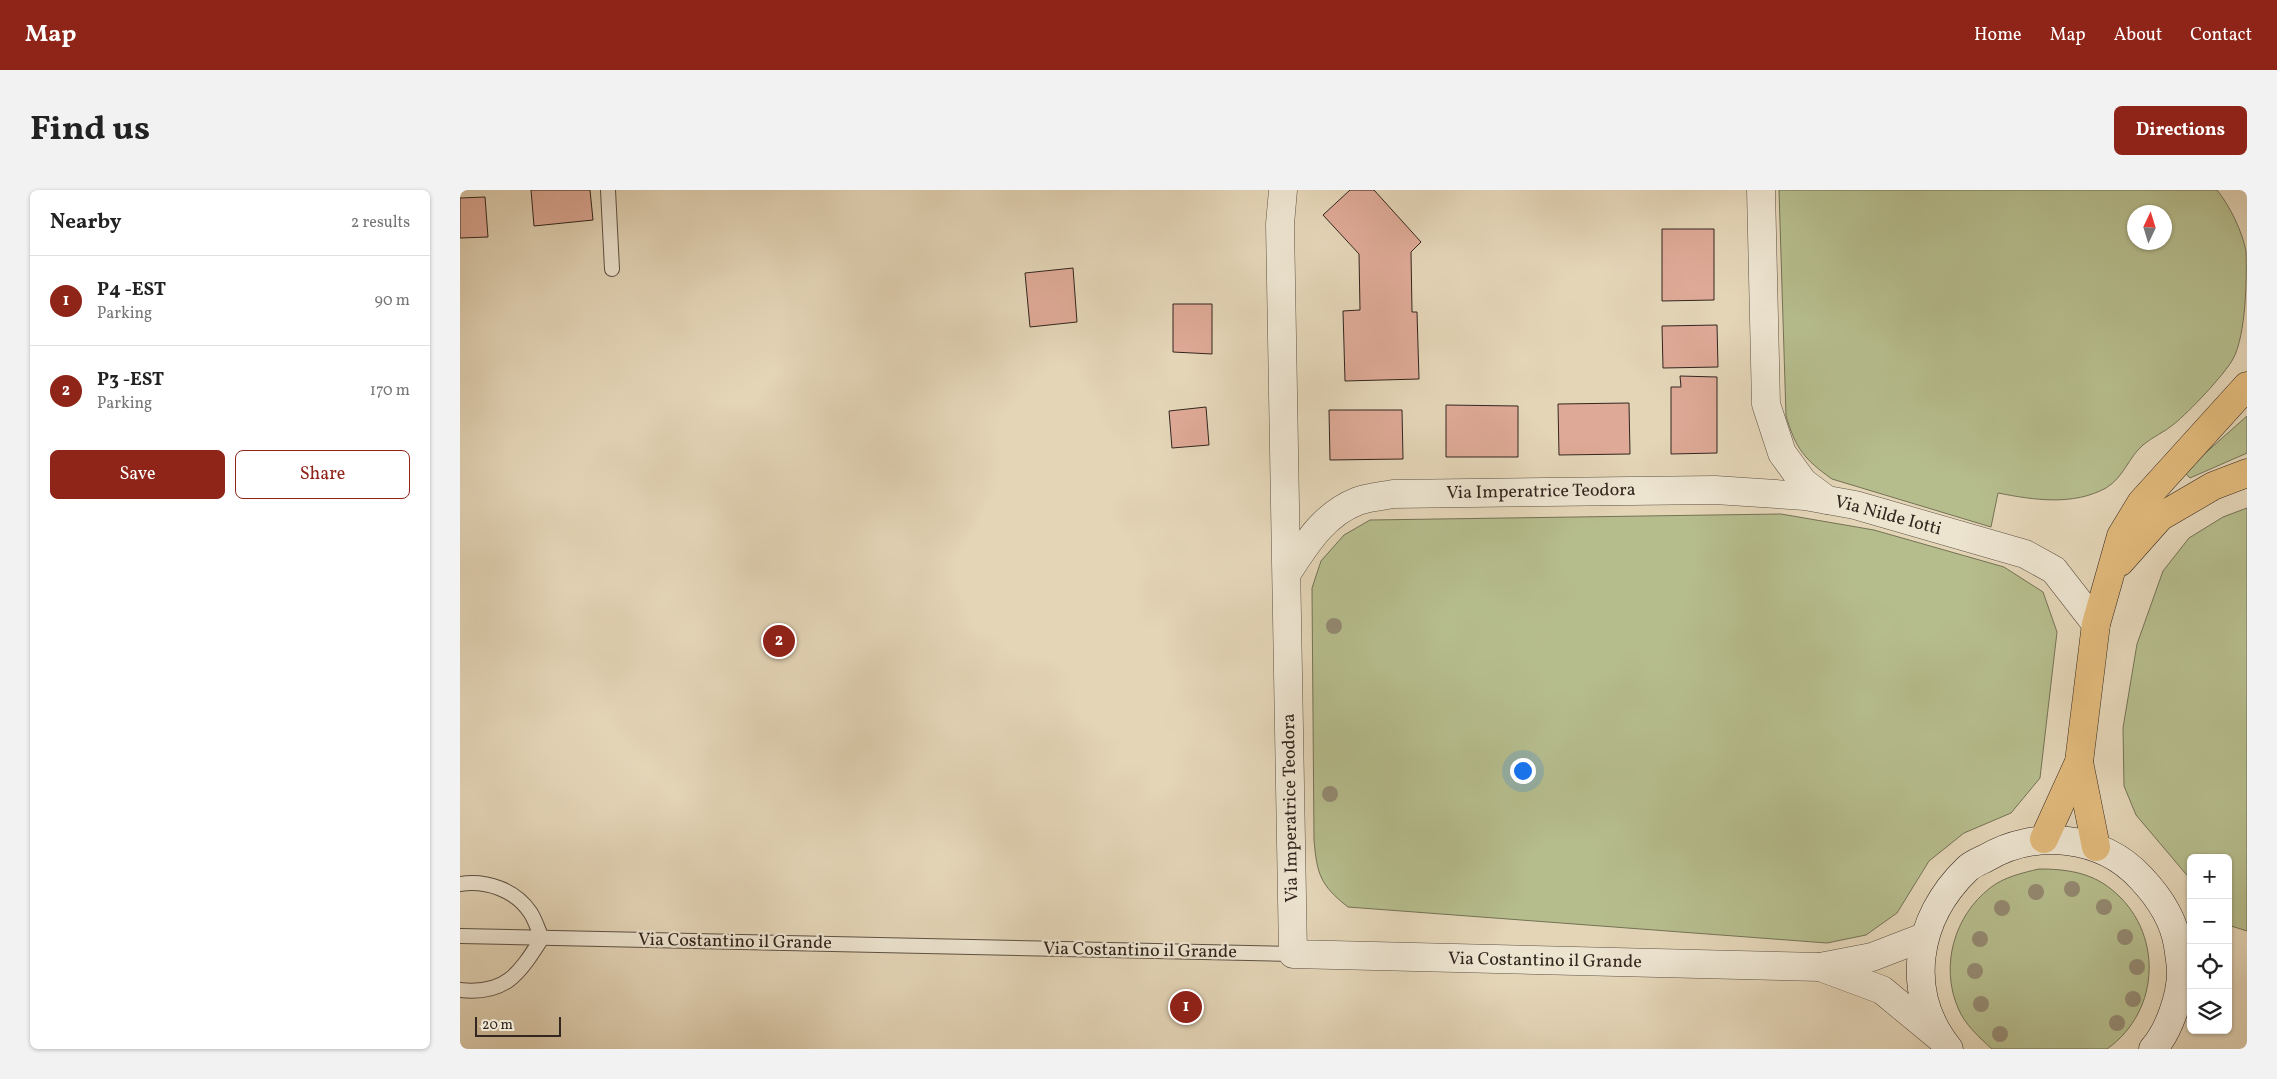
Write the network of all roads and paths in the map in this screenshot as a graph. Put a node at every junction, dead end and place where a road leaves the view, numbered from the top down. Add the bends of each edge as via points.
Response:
1 (608, 190) edge
2 (1283, 190) edge
3 (1761, 190) edge
4 (612, 269) dead end
5 (2247, 386) edge
6 (2247, 473) edge
7 (1827, 500) junction
8 (2113, 570) junction
9 (1287, 573) junction
10 (2096, 624) junction
11 (2079, 762) junction
12 (2044, 839) junction
13 (2096, 847) junction
14 (460, 884) edge
15 (460, 936) edge
16 (1924, 937) junction
17 (542, 938) junction
18 (1293, 954) junction
19 (1820, 967) junction
20 (460, 990) edge
21 (1944, 1043) edge
22 (2154, 1049) edge

1 - 4 lane
2 - 9 street, Via Imperatrice Teodora via 1280,224
3 - 7 street, Via Nilde Iotti via 1766,404 1782,452 1803,482
5 - 8 main road via 2141,503 2121,536
6 - 8 main road via 2213,486 2160,517
7 - 9 street, Via Imperatrice Teodora via 1714,490 1393,494 1358,501 1336,513 1313,533
7 - 10 street, Via Nilde Iotti via 1855,505 2025,554 2054,570
8 - 10 main road
9 - 18 street, Via Imperatrice Teodora
10 - 11 main road
11 - 12 main road
11 - 13 main road
12 - 13 street via 2071,840
12 - 16 street via 2004,847 1968,868 1940,900
13 - 22 street via 2132,867 2159,896 2176,932 2181,972 2174,1012
14 - 17 lane via 489,884 511,893 531,912
15 - 17 lane, Via Costantino il Grande
16 - 19 street, Via Costantino il Grande via 1872,956
16 - 21 street via 1920,971 1925,1005
17 - 18 lane, Via Costantino il Grande
17 - 20 lane via 510,981 490,990
18 - 19 street, Via Costantino il Grande
19 - 21 street, Via Costantino il Grande via 1882,990

